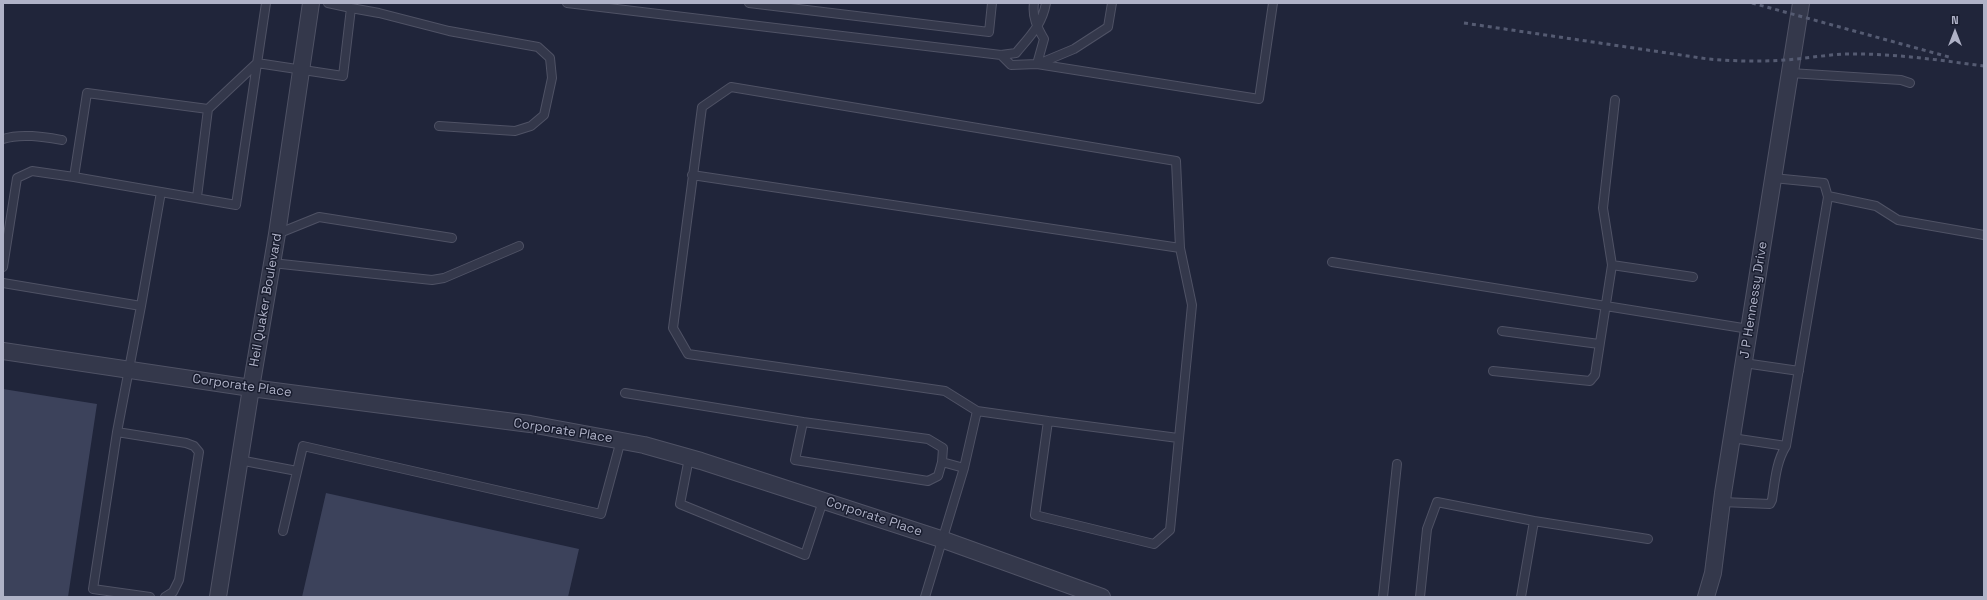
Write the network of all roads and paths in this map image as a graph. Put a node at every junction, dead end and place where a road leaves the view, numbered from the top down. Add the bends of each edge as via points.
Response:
1 (266, 3) edge
2 (311, 3) edge
3 (328, 3) edge
4 (567, 3) edge
5 (749, 3) edge
6 (992, 3) edge
7 (1034, 3) edge
8 (1046, 3) edge
9 (1112, 3) edge
10 (1273, 3) edge
11 (1801, 3) edge
12 (351, 8) junction
13 (1037, 28) junction
14 (1001, 55) junction
15 (258, 62) junction
16 (1037, 64) junction
17 (301, 70) junction
18 (1790, 73) junction
19 (1910, 84) dead end
20 (1614, 100) dead end
21 (208, 109) junction
22 (439, 126) dead end
23 (3, 139) edge
24 (62, 140) dead end
25 (692, 175) junction
26 (74, 178) junction
27 (1773, 178) junction
28 (161, 192) junction
29 (1828, 196) junction
30 (197, 197) junction
31 (277, 234) junction
32 (1984, 235) edge
33 (452, 238) dead end
34 (519, 246) dead end
35 (1180, 248) junction
36 (1332, 262) dead end
37 (272, 263) junction
38 (1612, 265) junction
39 (3, 267) edge
40 (1693, 277) dead end
41 (3, 283) edge
42 (141, 306) junction
43 (1605, 306) junction
44 (1749, 329) junction
45 (1502, 331) dead end
46 (1599, 344) junction
47 (3, 351) edge
48 (1744, 363) junction
49 (129, 371) junction
50 (1493, 371) dead end
51 (1799, 371) junction
52 (251, 388) junction
53 (625, 393) dead end
54 (977, 411) junction
55 (1048, 421) junction
56 (803, 422) junction
57 (117, 432) junction
58 (1178, 438) junction
59 (1732, 438) junction
60 (621, 440) junction
61 (1786, 446) junction
62 (689, 458) junction
63 (239, 460) junction
64 (942, 462) junction
65 (1397, 464) dead end
66 (964, 468) junction
67 (297, 470) junction
68 (823, 501) junction
69 (1722, 502) junction
70 (1534, 521) junction
71 (283, 531) dead end
72 (1648, 539) dead end
73 (944, 540) junction
74 (150, 597) edge
75 (165, 597) edge
76 (218, 597) edge
77 (925, 597) edge
78 (1102, 597) edge
79 (1383, 597) edge
80 (1420, 597) edge
81 (1521, 597) edge
82 (1706, 597) edge

1 - 15 lane
2 - 17 street, Heil Quaker Boulevard
3 - 12 lane
4 - 14 lane
5 - 6 lane via 989,32
7 - 13 lane via 1032,11
8 - 13 lane via 1044,16
9 - 16 lane via 1108,27 1074,49
10 - 16 lane via 1259,99
11 - 18 street, J P Hennessy Drive
12 - 17 lane via 343,76
12 - 22 lane via 449,31 538,47 550,58 552,78 544,115 531,126 515,131
13 - 14 lane via 1016,53
13 - 16 lane via 1044,39
14 - 16 lane via 1011,65
15 - 17 lane
15 - 21 lane
15 - 30 lane via 236,205
17 - 31 street, Heil Quaker Boulevard
18 - 19 lane via 1900,80
18 - 27 street, J P Hennessy Drive
20 - 38 lane via 1604,208
21 - 26 lane via 87,93
21 - 30 lane
23 - 24 lane via 32,137
25 - 35 lane
25 - 35 lane via 702,107 731,87 1176,160
25 - 54 lane via 673,328 688,354 945,391
26 - 28 lane
26 - 39 lane via 32,171 17,178
27 - 29 lane via 1824,183
27 - 44 street, J P Hennessy Drive
28 - 30 lane
28 - 42 lane
29 - 32 lane via 1876,206 1898,220
29 - 51 lane
31 - 33 lane via 319,217
31 - 37 street, Heil Quaker Boulevard
34 - 37 lane via 444,278 432,280
35 - 58 lane via 1192,305
36 - 43 lane
37 - 52 street, Heil Quaker Boulevard
38 - 40 lane
38 - 43 lane
41 - 42 lane
42 - 49 lane
43 - 44 lane
43 - 46 lane
44 - 48 street, J P Hennessy Drive
45 - 46 lane
46 - 50 lane via 1595,375 1590,381
47 - 49 street, Corporate Place
48 - 51 lane
48 - 59 street, J P Hennessy Drive
49 - 52 street, Corporate Place
49 - 57 lane
51 - 61 lane
52 - 60 street, Corporate Place via 530,424
52 - 63 street, Heil Quaker Boulevard
53 - 56 lane
54 - 55 lane
54 - 66 lane
55 - 58 lane
55 - 58 lane via 1036,515 1154,544 1170,530
56 - 64 lane via 928,440 943,448
56 - 64 lane via 795,460 928,481 938,476
57 - 74 lane via 94,589
57 - 75 lane via 186,443 194,446 199,452 179,580 173,592
59 - 61 lane
59 - 69 street, J P Hennessy Drive
60 - 62 street, Corporate Place
60 - 67 lane via 601,514 302,446
61 - 69 lane via 1780,459 1770,504
62 - 68 street, Corporate Place
62 - 68 lane via 680,504 805,555
63 - 67 lane
63 - 76 street, Heil Quaker Boulevard
64 - 66 lane
65 - 79 lane
66 - 73 lane
67 - 71 lane
68 - 73 street, Corporate Place
69 - 82 street, J P Hennessy Drive via 1713,573
70 - 72 lane
70 - 80 lane via 1437,502 1427,529
70 - 81 lane
73 - 77 lane
73 - 78 street, Corporate Place

